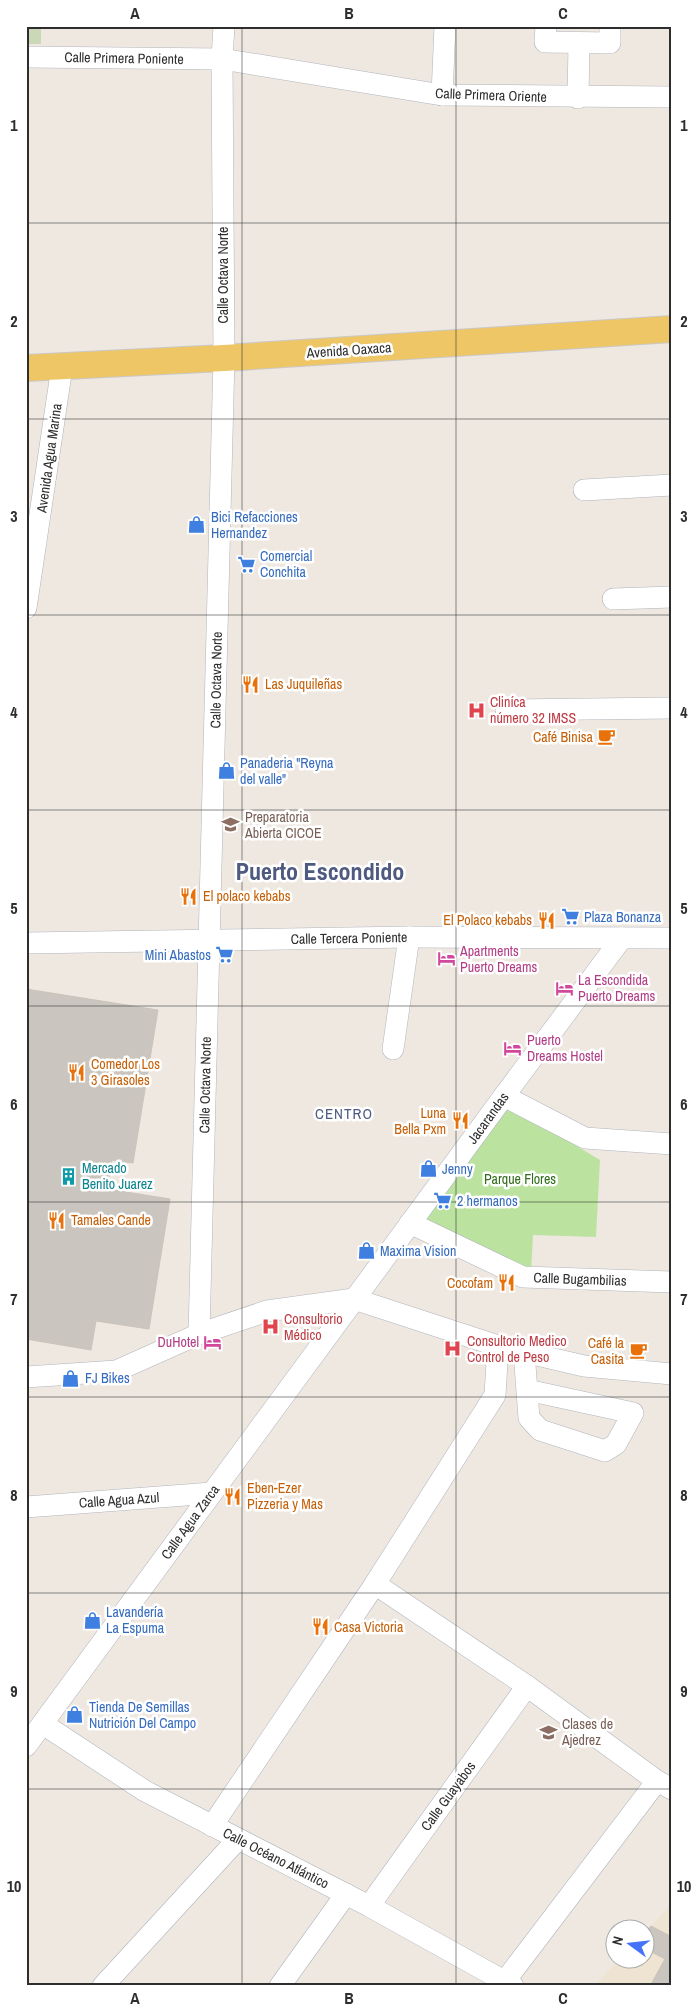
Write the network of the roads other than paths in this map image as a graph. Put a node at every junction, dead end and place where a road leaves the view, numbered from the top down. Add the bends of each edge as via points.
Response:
1 (224, 26) edge
2 (445, 26) edge
3 (610, 26) edge
4 (545, 34) edge
5 (579, 43) junction
6 (26, 57) edge
7 (222, 59) junction
8 (442, 95) junction
9 (672, 97) edge
10 (578, 98) junction
11 (672, 330) edge
12 (224, 358) junction
13 (62, 367) junction
14 (26, 368) edge
15 (672, 485) edge
16 (584, 490) dead end
17 (672, 597) edge
18 (613, 599) dead end
19 (26, 608) edge
20 (672, 708) edge
21 (506, 710) dead end
22 (409, 938) junction
23 (622, 938) junction
24 (672, 938) edge
25 (209, 941) junction
26 (26, 943) edge
27 (393, 1049) dead end
28 (504, 1096) junction
29 (672, 1144) edge
30 (410, 1223) junction
31 (672, 1282) edge
32 (354, 1299) junction
33 (199, 1334) junction
34 (498, 1346) junction
35 (524, 1352) junction
36 (672, 1374) edge
37 (26, 1377) edge
38 (527, 1390) junction
39 (212, 1493) junction
40 (26, 1507) edge
41 (376, 1584) junction
42 (526, 1686) junction
43 (43, 1724) junction
44 (26, 1746) edge
45 (664, 1785) edge
46 (212, 1826) junction
47 (238, 1839) junction
48 (346, 1894) junction
49 (369, 1906) junction
50 (509, 1983) edge
51 (103, 1986) edge
52 (280, 1986) edge

1 - 7 street, Calle Octava Norte
2 - 8 street
3 - 5 street via 610,43
4 - 5 street
5 - 10 street
6 - 7 street, Calle Primera Poniente
7 - 8 street, Calle Primera Oriente
7 - 12 street, Calle Octava Norte
8 - 10 street, Calle Primera Oriente
9 - 10 street, Calle Primera Oriente
11 - 12 main road, Avenida Oaxaca
12 - 13 main road, Avenida Oaxaca
12 - 25 street, Calle Octava Norte
13 - 14 main road, Avenida Oaxaca
13 - 19 street, Avenida Agua Marina
15 - 16 street
17 - 18 street
20 - 21 street
22 - 23 street, Calle Tercera Poniente
22 - 25 street, Calle Tercera Poniente
22 - 27 street
23 - 24 street, Calle Tercera Poniente
23 - 28 street, Jacarandas
25 - 26 street, Calle Tercera Poniente
25 - 33 street, Calle Octava Norte
28 - 29 street via 585,1138
28 - 30 street, Jacarandas
30 - 31 street, Calle Bugambilias via 523,1277
30 - 32 street, Jacarandas
32 - 33 street via 267,1311
32 - 34 street
32 - 39 street, Calle Agua Zarca
33 - 37 street via 116,1371
34 - 35 street
34 - 41 street via 495,1395
35 - 36 street via 584,1366
35 - 38 street
38 - 38 street via 546,1394 633,1412 616,1444 605,1451 540,1430 529,1418
39 - 40 street, Calle Agua Azul
39 - 43 street, Calle Agua Zarca
41 - 42 street
41 - 46 street
42 - 45 street
42 - 49 street, Calle Guayabos
43 - 44 street, Calle Agua Zarca
43 - 46 street, Calle Océano Atlántico via 145,1792
45 - 50 street
46 - 47 street, Calle Océano Atlántico
47 - 48 street, Calle Océano Atlántico
47 - 51 street
48 - 49 street, Calle Océano Atlántico
48 - 52 street
49 - 50 street, Calle Océano Atlántico

